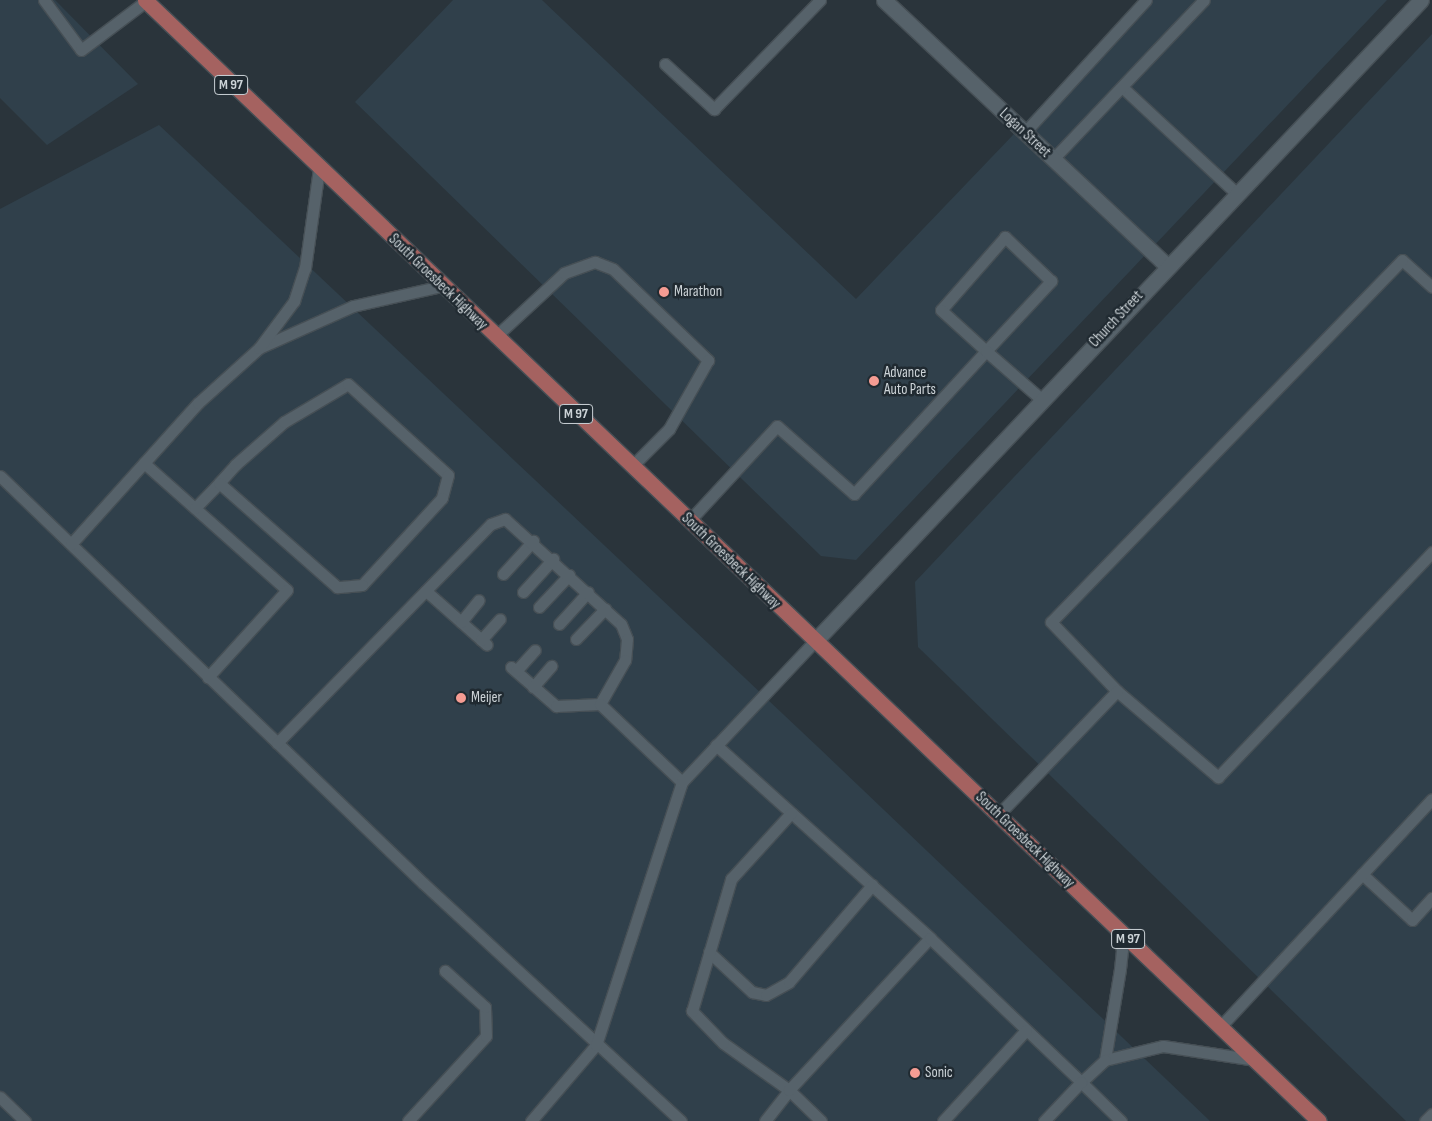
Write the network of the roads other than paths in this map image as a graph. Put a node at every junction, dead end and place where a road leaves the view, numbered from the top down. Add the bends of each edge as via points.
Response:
1 (44, 0) edge
2 (820, 0) edge
3 (884, 0) edge
4 (1146, 0) edge
5 (1204, 0) edge
6 (1421, 0) edge
7 (146, 1) edge
8 (665, 64) dead end
9 (1122, 86) junction
10 (1024, 132) junction
11 (1053, 159) junction
12 (319, 169) junction
13 (1237, 194) junction
14 (1166, 265) junction
15 (442, 286) junction
16 (1432, 287) edge
17 (495, 337) junction
18 (259, 348) junction
19 (986, 352) junction
20 (1041, 399) junction
21 (144, 463) junction
22 (632, 466) junction
23 (0, 476) edge
24 (219, 483) junction
25 (195, 508) junction
26 (689, 521) junction
27 (532, 540) junction
28 (71, 544) junction
29 (1432, 552) edge
30 (553, 559) junction
31 (504, 574) dead end
32 (569, 575) junction
33 (426, 591) junction
34 (523, 592) dead end
35 (588, 592) junction
36 (479, 600) dead end
37 (539, 606) dead end
38 (605, 609) junction
39 (500, 619) dead end
40 (461, 622) junction
41 (559, 624) dead end
42 (576, 639) dead end
43 (815, 641) junction
44 (535, 650) dead end
45 (552, 666) dead end
46 (208, 677) junction
47 (533, 687) junction
48 (1117, 691) junction
49 (600, 704) junction
50 (276, 743) junction
51 (716, 745) junction
52 (682, 782) junction
53 (1432, 799) edge
54 (791, 813) junction
55 (998, 815) junction
56 (1362, 874) junction
57 (872, 885) junction
58 (1432, 898) edge
59 (1114, 926) junction
60 (930, 938) junction
61 (709, 952) junction
62 (445, 971) dead end
63 (1220, 1027) junction
64 (1026, 1030) junction
65 (596, 1044) junction
66 (1105, 1060) junction
67 (1256, 1060) junction
68 (1081, 1082) junction
69 (788, 1090) junction
70 (0, 1097) edge
71 (1432, 1114) edge
72 (25, 1121) edge
73 (408, 1121) edge
74 (531, 1121) edge
75 (681, 1121) edge
76 (765, 1121) edge
77 (821, 1121) edge
78 (943, 1121) edge
79 (1044, 1121) edge
80 (1121, 1121) edge
81 (1319, 1121) edge
82 (1425, 1121) edge

1 - 7 lane via 81,50
2 - 8 lane via 714,109
3 - 10 street, Logan Street
4 - 10 lane
5 - 9 lane
6 - 13 street, Church Street
7 - 12 main road, South Groesbeck Highway / M 97
9 - 11 lane
9 - 13 lane
10 - 11 street, Logan Street
11 - 14 street, Logan Street
12 - 15 main road, South Groesbeck Highway / M 97
12 - 18 lane via 305,268 294,301
13 - 14 street, Church Street
14 - 20 street, Church Street
15 - 17 main road, South Groesbeck Highway / M 97
15 - 18 lane via 353,306
16 - 48 lane via 1402,260 1052,622
17 - 22 main road, South Groesbeck Highway / M 97
17 - 22 lane via 564,273 595,262 613,269 708,360 669,429
18 - 21 lane via 198,403
19 - 19 lane via 1051,280 1005,237 941,310
19 - 20 lane
19 - 26 lane via 854,494 777,426
20 - 43 street, Church Street
21 - 25 lane
21 - 28 lane
22 - 26 main road, South Groesbeck Highway / M 97
23 - 28 lane
24 - 24 lane via 284,422 348,384 448,475 442,498 362,585 338,587
24 - 25 lane
25 - 46 lane via 286,590
26 - 43 main road, South Groesbeck Highway / M 97
27 - 30 lane
27 - 31 lane
27 - 33 lane via 511,522 497,519
28 - 46 lane
29 - 48 lane via 1218,777
30 - 32 lane
30 - 34 lane
32 - 35 lane
32 - 37 lane
33 - 40 lane
33 - 50 lane
35 - 38 lane
35 - 41 lane
36 - 40 lane
38 - 42 lane
38 - 49 lane via 621,624 627,649 622,671
39 - 40 lane via 484,642
43 - 51 lane
43 - 55 main road, South Groesbeck Highway / M 97
44 - 47 lane via 513,669
45 - 47 lane
46 - 50 lane
47 - 49 lane via 556,706
48 - 55 lane
49 - 52 lane
50 - 65 lane
51 - 52 lane
51 - 54 lane
52 - 65 lane
53 - 56 lane
54 - 57 lane
54 - 61 lane via 731,879
55 - 59 main road, South Groesbeck Highway / M 97
56 - 58 lane via 1412,920
56 - 63 lane
57 - 60 lane
57 - 61 lane via 789,982 766,995 752,992
59 - 63 main road, South Groesbeck Highway / M 97
59 - 66 lane via 1122,950
60 - 64 lane
60 - 69 lane
61 - 69 lane via 692,1011 723,1043
62 - 73 lane via 485,1007 486,1036
63 - 67 main road, South Groesbeck Highway / M 97
64 - 68 lane
64 - 78 lane
65 - 74 lane
65 - 75 lane
66 - 67 lane via 1163,1046
66 - 68 lane
67 - 81 main road, South Groesbeck Highway / M 97
68 - 79 lane
68 - 80 lane
69 - 76 lane
69 - 77 lane
70 - 72 lane
71 - 82 lane

